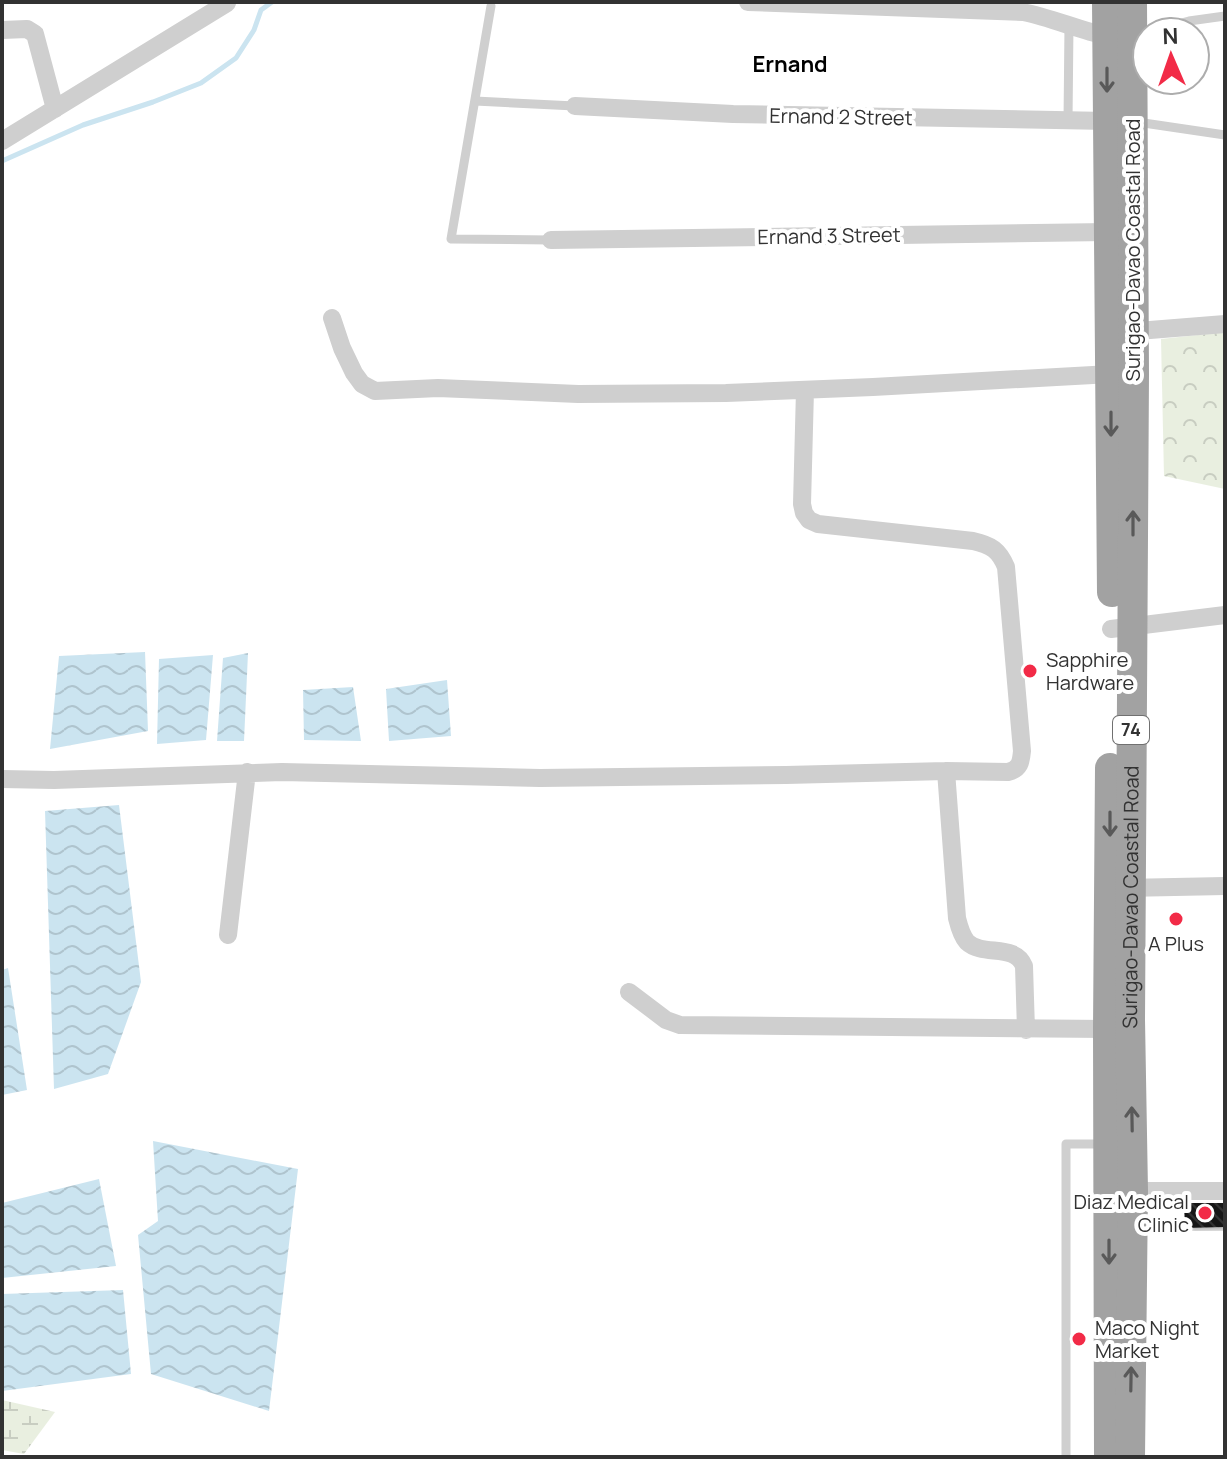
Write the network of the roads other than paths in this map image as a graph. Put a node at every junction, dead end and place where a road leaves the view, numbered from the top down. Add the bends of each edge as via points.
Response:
1 (748, 2) edge
2 (1107, 2) edge
3 (1132, 2) edge
4 (227, 3) edge
5 (491, 6) dead end
6 (1225, 16) edge
7 (1069, 25) junction
8 (2, 30) edge
9 (1120, 36) junction
10 (475, 101) junction
11 (575, 106) joint
12 (55, 109) junction
13 (1068, 121) junction
14 (1120, 122) junction
15 (1225, 135) edge
16 (2, 141) edge
17 (1108, 232) junction
18 (551, 240) joint
19 (332, 318) dead end
20 (1225, 324) edge
21 (1121, 332) junction
22 (1111, 374) junction
23 (805, 390) junction
24 (1225, 615) edge
25 (1122, 628) junction
26 (946, 771) junction
27 (247, 772) junction
28 (2, 779) edge
29 (1225, 886) edge
30 (1120, 888) junction
31 (228, 935) dead end
32 (629, 992) dead end
33 (1108, 1029) junction
34 (1026, 1030) junction
35 (1109, 1144) junction
36 (1121, 1190) junction
37 (1225, 1191) edge
38 (1066, 1457) edge
39 (1109, 1457) edge
40 (1130, 1457) edge

1 - 7 street via 1000,10
2 - 9 highway, Surigao-Davao Coastal Road / 74
3 - 9 highway, Surigao-Davao Coastal Road / 74
4 - 12 street
5 - 10 lane
6 - 9 lane
7 - 9 street
7 - 13 lane
8 - 12 street via 27,29 35,34
9 - 14 highway, Surigao-Davao Coastal Road / 74
10 - 11 lane
10 - 18 lane via 451,239
11 - 13 street, Ernand 2 Street
12 - 16 street
13 - 14 street, Ernand 2 Street
14 - 15 lane
14 - 17 highway, Surigao-Davao Coastal Road / 74
14 - 21 highway, Surigao-Davao Coastal Road / 74
17 - 18 street, Ernand 3 Street
17 - 21 highway, Surigao-Davao Coastal Road / 74
19 - 23 street via 354,373 375,391 646,395
20 - 21 street
21 - 22 highway, Surigao-Davao Coastal Road / 74
25 -> 21 highway, Surigao-Davao Coastal Road / 74
22 - 23 street
22 -> 25 highway, Surigao-Davao Coastal Road / 74
23 - 26 street via 801,491 809,520 985,544 1002,556 1020,765 1008,772
24 - 25 street
25 - 30 highway, Surigao-Davao Coastal Road / 74
26 - 27 street via 540,778
26 - 34 street via 961,932 968,943 983,950 1021,959
27 - 28 street
27 - 31 street
29 - 30 street
30 - 33 highway, Surigao-Davao Coastal Road / 74
36 -> 30 highway, Surigao-Davao Coastal Road / 74 via 1130,1020
32 - 34 street via 680,1025
33 - 34 street
33 - 35 highway, Surigao-Davao Coastal Road / 74
35 - 36 highway, Surigao-Davao Coastal Road / 74
35 - 38 lane via 1066,1144
36 - 37 street
36 -> 39 highway, Surigao-Davao Coastal Road / 74
40 -> 36 highway, Surigao-Davao Coastal Road / 74

